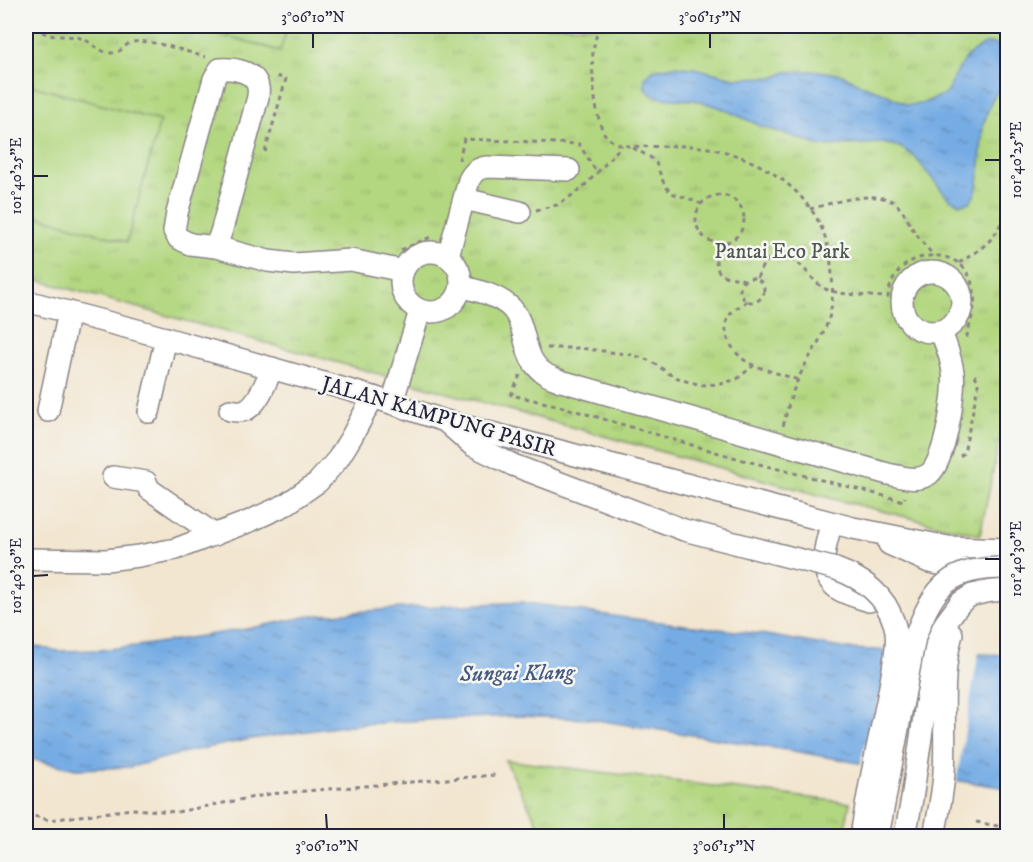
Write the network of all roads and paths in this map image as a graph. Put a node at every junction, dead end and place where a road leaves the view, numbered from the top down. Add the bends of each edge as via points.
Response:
1 (35, 26) edge
2 (599, 26) edge
3 (925, 26) edge
4 (962, 26) edge
5 (207, 57) dead end
6 (263, 73) dead end
7 (622, 145) junction
8 (631, 147) junction
9 (263, 156) dead end
10 (458, 161) dead end
11 (569, 170) dead end
12 (597, 173) junction
13 (1008, 198) edge
14 (464, 199) junction
15 (701, 204) junction
16 (810, 209) junction
17 (520, 212) joint
18 (436, 234) dead end
19 (718, 242) junction
20 (216, 246) junction
21 (448, 256) junction
22 (934, 256) junction
23 (399, 261) junction
24 (959, 263) junction
25 (757, 278) junction
26 (744, 280) junction
27 (461, 286) junction
28 (832, 291) junction
29 (747, 301) junction
30 (27, 305) edge
31 (420, 310) junction
32 (69, 312) junction
33 (941, 332) dead end
34 (166, 338) junction
35 (966, 346) dead end
36 (529, 355) junction
37 (754, 365) junction
38 (969, 366) dead end
39 (272, 368) junction
40 (798, 380) junction
41 (383, 400) junction
42 (230, 410) dead end
43 (48, 411) dead end
44 (149, 412) dead end
45 (442, 420) junction
46 (780, 443) junction
47 (953, 460) dead end
48 (113, 477) dead end
49 (908, 491) dead end
50 (832, 523) junction
51 (853, 528) junction
52 (214, 535) junction
53 (1008, 549) edge
54 (26, 559) edge
55 (1008, 568) edge
56 (1008, 578) edge
57 (1008, 590) edge
58 (869, 601) dead end
59 (961, 602) junction
60 (910, 667) junction
61 (889, 692) junction
62 (495, 775) dead end
63 (26, 814) edge
64 (976, 822) dead end
65 (1008, 828) edge
66 (861, 837) edge
67 (878, 837) edge
68 (905, 837) edge
69 (934, 837) edge

1 - 5 path via 47,35 84,39 109,53 138,41
2 - 7 path via 592,76 599,120 604,134
3 - 4 path
6 - 9 path via 286,79
7 - 8 path
7 - 12 path
8 - 15 path via 656,163 671,193
8 - 16 path via 692,146 719,150 763,166 783,180
10 - 12 path via 464,139 579,144
11 - 14 street via 481,168 472,175
12 - 17 path via 556,205
13 - 24 path via 996,234 986,246
14 - 17 street
14 - 21 street
15 - 19 path via 698,227 708,239
15 - 19 path via 722,195 741,207 741,230 730,240
16 - 22 path via 853,199 878,197 892,201
16 - 28 path via 829,249
18 - 23 path
19 - 26 path via 720,274
20 - 20 street via 190,244 174,231 214,79 220,69 230,68 253,78 258,85 258,97
20 - 23 street via 294,264
21 - 23 street via 430,251 420,253 405,266
21 - 27 street via 460,271
22 - 24 path
22 - 28 path via 909,263 897,273 888,297
23 - 31 street via 404,296
24 - 35 path via 975,294
25 - 26 path
25 - 28 path via 763,265 778,256 800,264
25 - 29 path via 763,283 764,295 755,302
26 - 29 path via 740,291
27 - 31 street via 450,306 430,313
27 - 36 street via 509,306 517,316
28 - 40 path via 828,326
29 - 37 path via 732,312 725,325 732,346
30 - 32 street, JALAN KAMPUNG PASIR
31 - 41 street
32 - 34 street, JALAN KAMPUNG PASIR
32 - 43 street
33 - 46 street via 950,357 954,389 943,448 929,474 908,478 888,474
34 - 39 street, JALAN KAMPUNG PASIR
34 - 44 street
36 - 37 path via 544,347 633,354 682,380 702,385 737,379
36 - 46 street via 543,373 561,381
36 - 49 path via 511,395 904,501
37 - 40 path
38 - 47 path via 978,386 964,453
39 - 41 street, JALAN KAMPUNG PASIR
39 - 42 street via 251,406
40 - 46 path via 790,395
41 - 45 street, JALAN KAMPUNG PASIR
41 - 52 street via 318,482 285,506
45 - 50 street, JALAN KAMPUNG PASIR
45 - 61 street, bridge via 472,445 513,465 684,530 855,576 882,600 895,624 896,651
48 - 52 street via 146,482 149,489
50 - 51 street, JALAN KAMPUNG PASIR
50 - 58 street via 824,549 826,574 838,589
51 - 53 street via 948,547
51 - 56 street via 929,562
52 - 54 street via 176,549 139,556 106,560
55 - 60 street, bridge via 961,573 936,593 915,637
57 - 59 street via 972,595
59 - 68 street via 940,630 933,655
59 - 69 street via 947,660 944,773
60 - 61 street, bridge
60 - 67 street, bridge
61 - 66 street, bridge
62 - 63 path via 270,794 177,812 132,809 49,819
64 - 65 path

